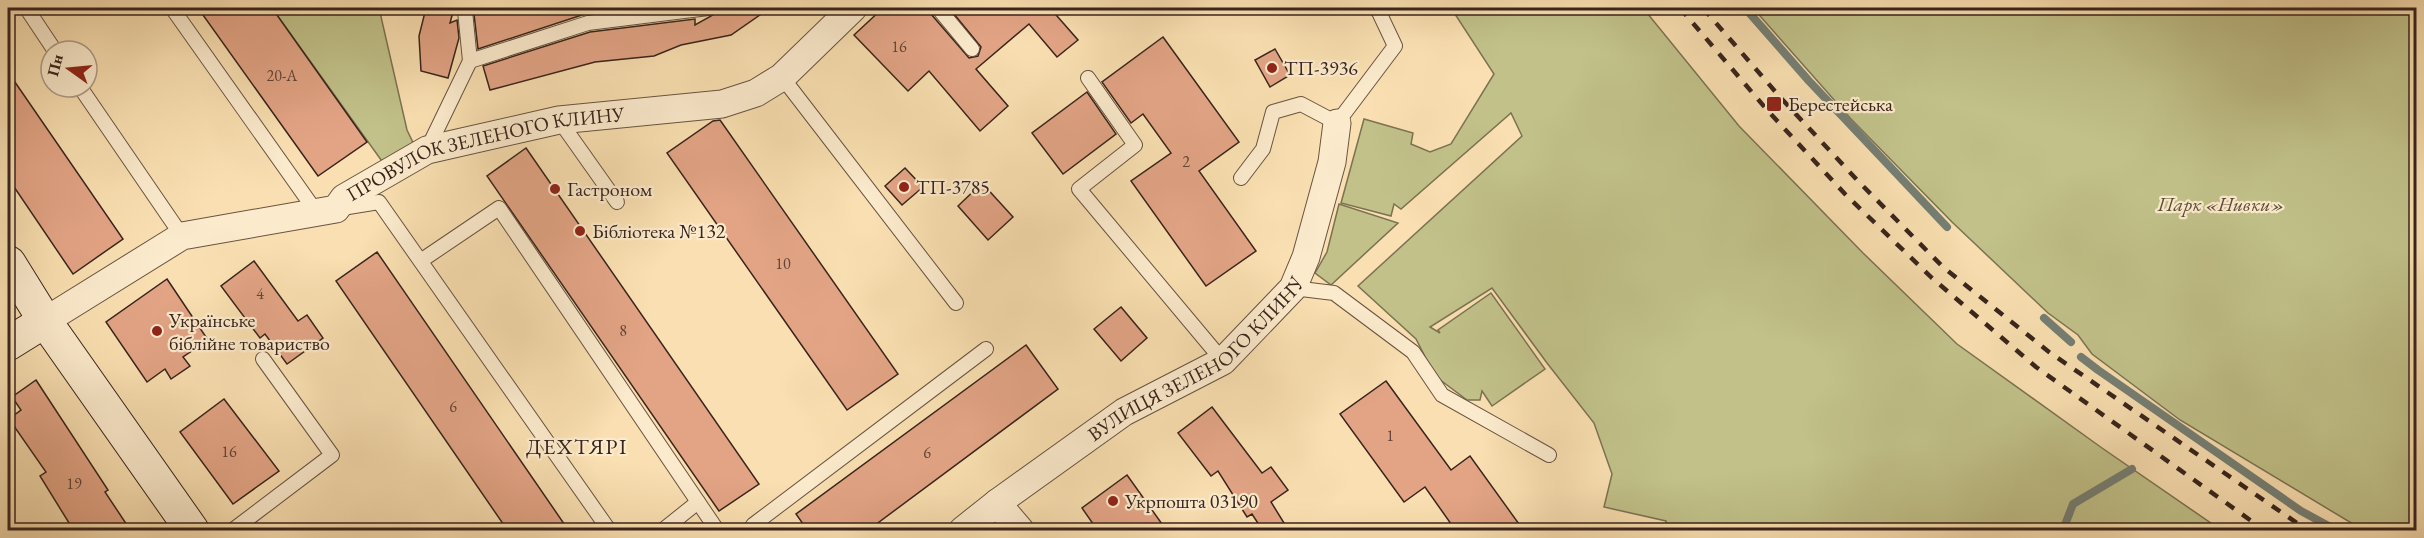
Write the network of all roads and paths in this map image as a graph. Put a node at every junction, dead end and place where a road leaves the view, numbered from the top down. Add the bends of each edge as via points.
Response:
1 (172, 8) edge
2 (467, 8) edge
3 (708, 8) edge
4 (853, 8) edge
5 (938, 8) edge
6 (1377, 8) edge
7 (29, 12) dead end
8 (48, 39) edge
9 (972, 50) dead end
10 (470, 61) junction
11 (782, 77) junction
12 (1088, 78) dead end
13 (88, 99) edge
14 (559, 120) junction
15 (1337, 123) junction
16 (427, 150) junction
17 (1241, 178) dead end
18 (617, 202) dead end
19 (327, 211) junction
20 (182, 236) junction
21 (422, 260) junction
22 (8, 263) edge
23 (1293, 288) junction
24 (956, 303) dead end
25 (45, 321) junction
26 (8, 344) edge
27 (986, 349) dead end
28 (263, 359) dead end
29 (1223, 361) junction
30 (1549, 455) dead end
31 (698, 502) junction
32 (998, 503) junction
33 (752, 529) edge
34 (192, 531) edge
35 (233, 531) edge
36 (609, 531) edge
37 (663, 531) edge
38 (717, 531) edge
39 (963, 531) edge
40 (1020, 531) edge

1 - 19 lane
2 - 10 lane
3 - 10 lane via 588,23
4 - 11 street, ПРОВУЛОК ЗЕЛЕНОГО КЛИНУ
5 - 9 lane
6 - 15 lane via 1395,46
7 - 8 lane
10 - 16 lane
11 - 14 street, ПРОВУЛОК ЗЕЛЕНОГО КЛИНУ via 756,93 722,104
11 - 24 lane
12 - 29 lane via 1135,145 1079,189
13 - 20 lane
14 - 16 street, ПРОВУЛОК ЗЕЛЕНОГО КЛИНУ
14 - 18 lane
15 - 17 lane via 1301,104 1273,112 1263,149
15 - 23 street, ВУЛИЦЯ ЗЕЛЕНОГО КЛИНУ via 1332,162 1306,257
16 - 19 street, ПРОВУЛОК ЗЕЛЕНОГО КЛИНУ
19 - 20 street
19 - 21 lane via 379,202
20 - 25 street
21 - 31 lane via 499,208
21 - 36 lane
22 - 25 street
23 - 29 street, ВУЛИЦЯ ЗЕЛЕНОГО КЛИНУ
23 - 30 lane via 1334,293 1413,352 1442,395
25 - 26 street
25 - 34 street
27 - 33 lane
28 - 35 lane via 332,455
29 - 32 street, ВУЛИЦЯ ЗЕЛЕНОГО КЛИНУ via 1124,412
31 - 37 lane
31 - 38 lane
32 - 39 street, ВУЛИЦЯ ЗЕЛЕНОГО КЛИНУ
32 - 40 street

